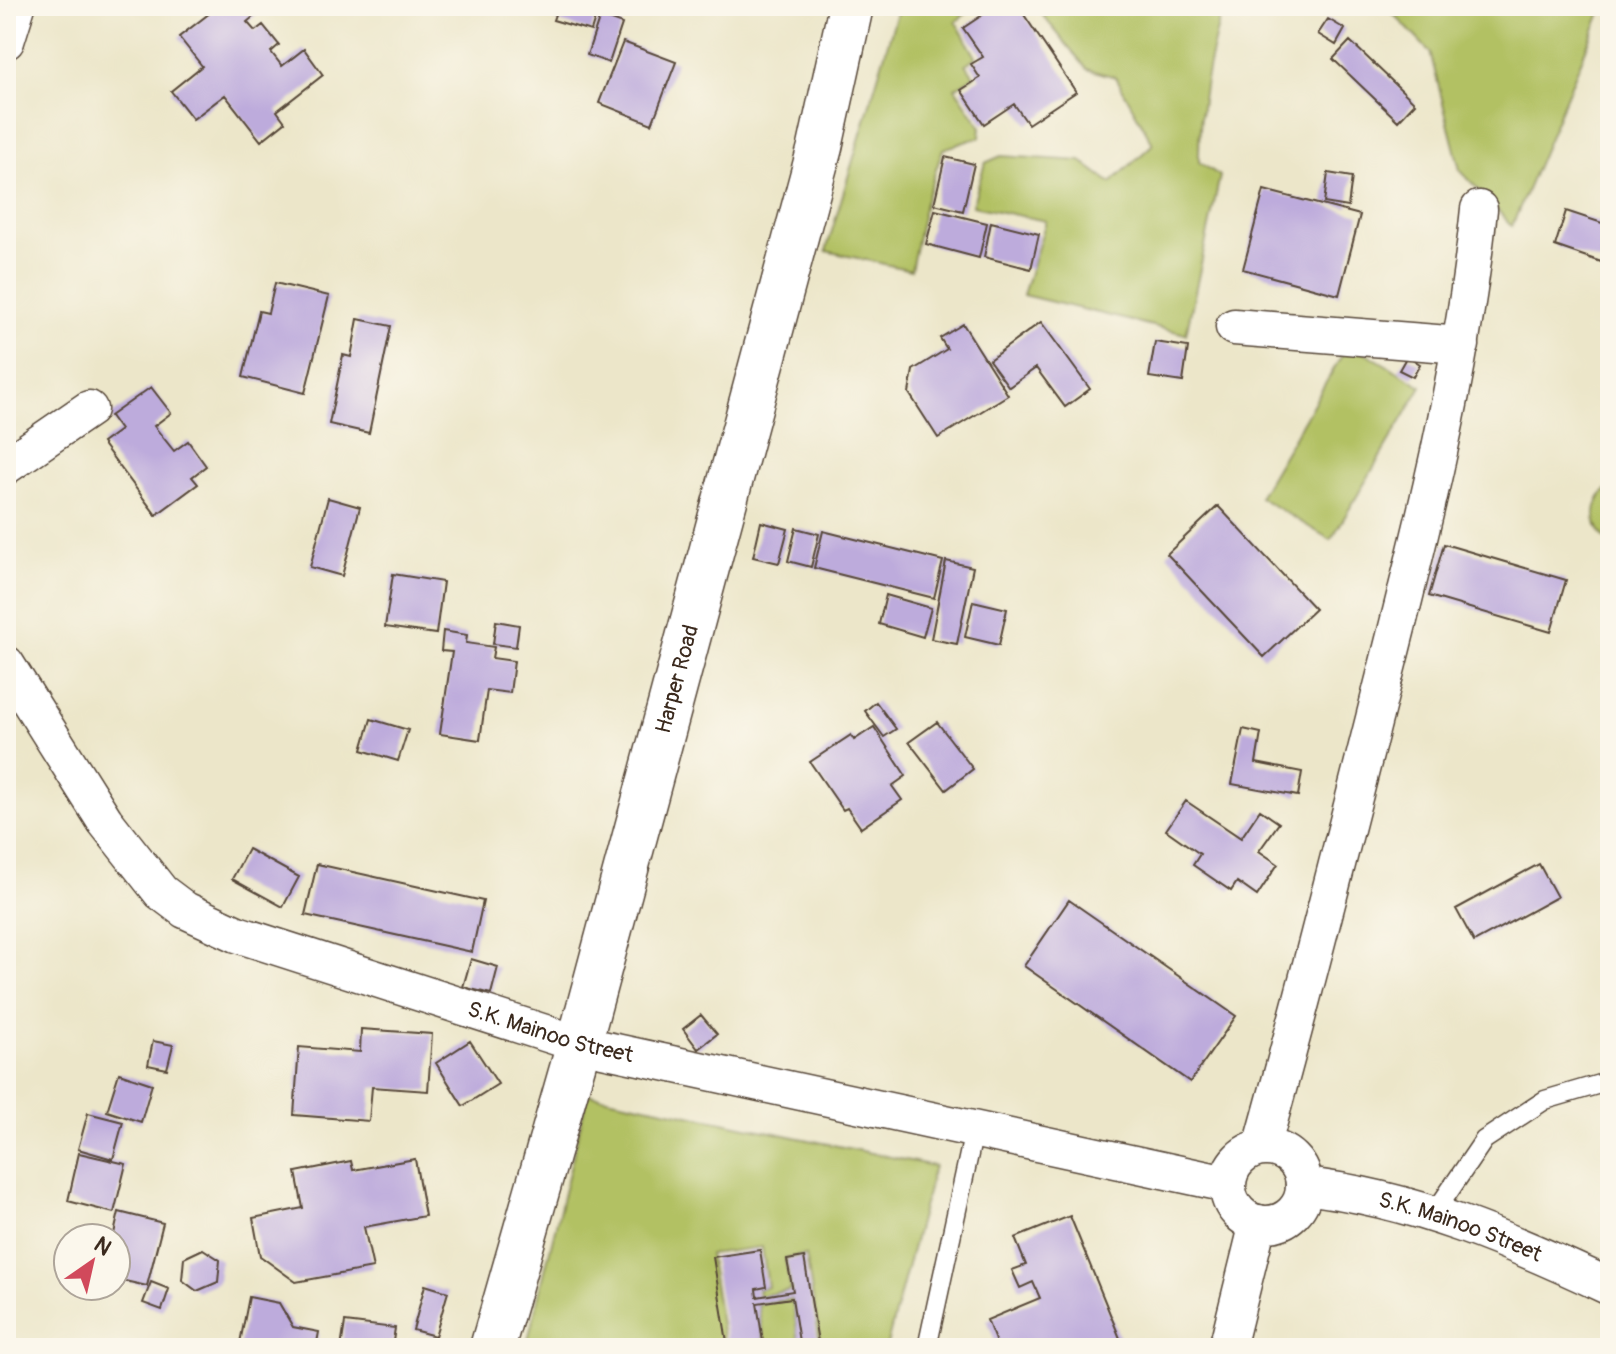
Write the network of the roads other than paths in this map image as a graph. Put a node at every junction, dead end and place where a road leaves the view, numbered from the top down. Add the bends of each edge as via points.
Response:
1 (17, 6) edge
2 (851, 6) edge
3 (6, 41) edge
4 (1479, 209) dead end
5 (1234, 327) dead end
6 (1461, 345) junction
7 (89, 409) dead end
8 (6, 466) edge
9 (6, 664) edge
10 (579, 1044) junction
11 (1610, 1081) edge
12 (974, 1131) junction
13 (1262, 1147) junction
14 (1227, 1184) junction
15 (1304, 1186) junction
16 (1433, 1215) junction
17 (1258, 1223) junction
18 (1610, 1287) edge
19 (492, 1348) edge
20 (927, 1348) edge
21 (1227, 1348) edge

1 - 3 street
2 - 10 main road, Harper Road via 820,147
4 - 6 street
5 - 6 street
6 - 13 street via 1394,641
7 - 8 street
9 - 10 street, S.K. Mainoo Street via 105,821 161,892 185,910 237,934
10 - 12 street, S.K. Mainoo Street
10 - 19 main road, Harper Road
11 - 16 lane via 1545,1100 1484,1140
12 - 14 street, S.K. Mainoo Street
12 - 20 lane
13 - 14 street via 1236,1161
13 - 15 street via 1291,1156
14 - 17 street via 1240,1215
15 - 16 street, S.K. Mainoo Street via 1350,1191
15 - 17 street via 1295,1211 1284,1220
16 - 18 street, S.K. Mainoo Street via 1489,1232
17 - 21 street

